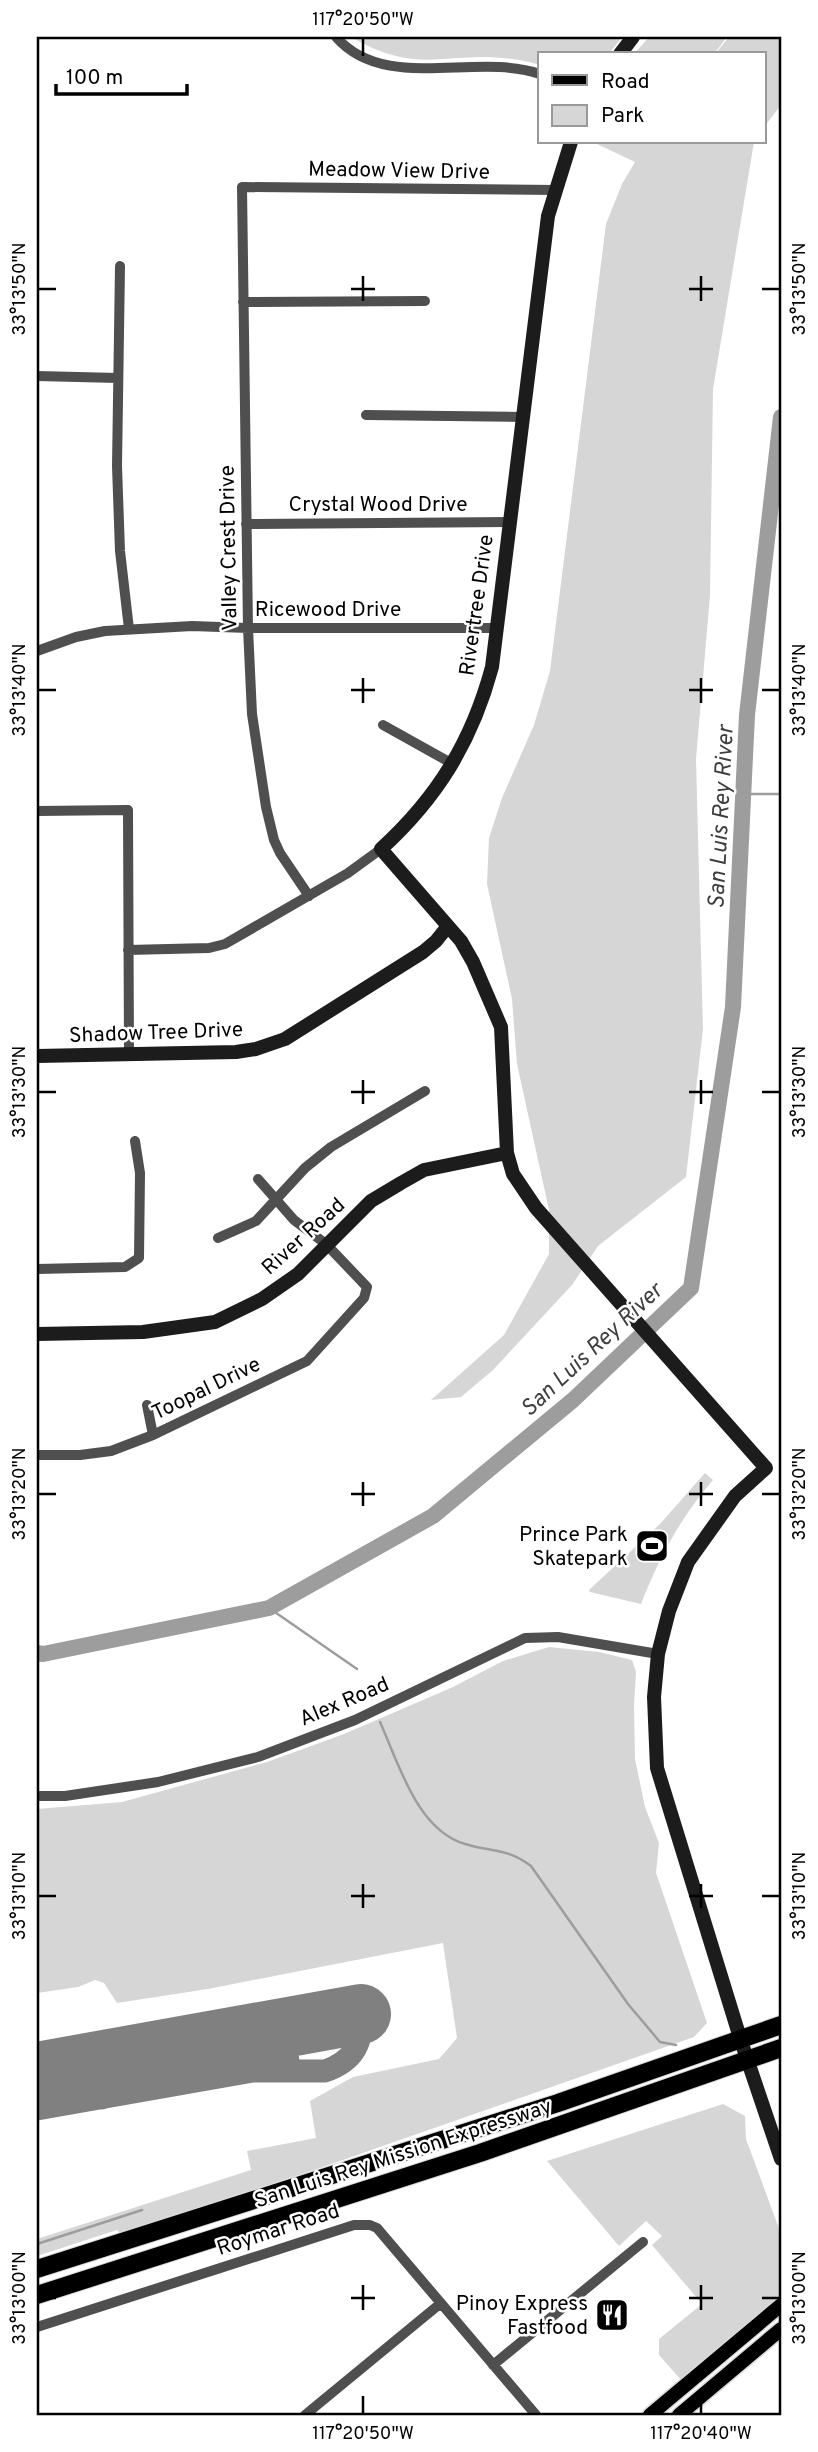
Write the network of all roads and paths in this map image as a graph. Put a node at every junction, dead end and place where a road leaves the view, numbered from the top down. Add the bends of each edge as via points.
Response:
1 (336, 37) edge
2 (633, 37) edge
3 (622, 52) edge
4 (538, 74) edge
5 (570, 144) edge
6 (242, 187) joint
7 (555, 190) junction
8 (120, 266) dead end
9 (425, 301) dead end
10 (243, 302) junction
11 (37, 376) edge
12 (118, 378) junction
13 (366, 415) dead end
14 (523, 417) junction
15 (509, 522) junction
16 (246, 524) junction
17 (248, 628) junction
18 (497, 628) junction
19 (129, 629) junction
20 (37, 651) edge
21 (383, 725) dead end
22 (453, 764) junction
23 (37, 811) edge
24 (381, 849) junction
25 (309, 895) junction
26 (448, 926) junction
27 (128, 950) junction
28 (129, 1054) junction
29 (37, 1056) edge
30 (425, 1090) dead end
31 (135, 1140) dead end
32 (507, 1153) junction
33 (258, 1179) dead end
34 (275, 1198) junction
35 (218, 1238) dead end
36 (326, 1244) junction
37 (37, 1269) edge
38 (37, 1334) edge
39 (147, 1405) dead end
40 (153, 1435) junction
41 (37, 1455) edge
42 (658, 1654) junction
43 (37, 1796) edge
44 (781, 2025) edge
45 (741, 2041) junction
46 (781, 2048) edge
47 (748, 2061) junction
48 (781, 2158) edge
49 (643, 2242) dead end
50 (37, 2269) edge
51 (37, 2295) edge
52 (441, 2302) junction
53 (781, 2305) edge
54 (37, 2327) edge
55 (781, 2329) edge
56 (493, 2365) junction
57 (305, 2415) edge
58 (536, 2415) edge
59 (650, 2415) edge
60 (679, 2415) edge

1 - 4 street via 358,57 394,67 493,66
2 - 3 main road
5 - 7 main road, Rivertree Drive
6 - 7 street, Meadow View Drive
6 - 10 street, Valley Crest Drive
7 - 14 main road, Rivertree Drive
8 - 12 street
9 - 10 street
10 - 16 street, Valley Crest Drive
11 - 12 street
12 - 19 street via 119,526
13 - 14 street
14 - 15 main road, Rivertree Drive
15 - 16 street, Crystal Wood Drive
15 - 18 main road, Rivertree Drive
16 - 17 street, Valley Crest Drive
17 - 18 street, Ricewood Drive
17 - 19 street, Ricewood Drive
17 - 25 street, Valley Crest Drive via 252,714 266,807 280,853
18 - 22 main road, Rivertree Drive via 483,701
19 - 20 street, Ricewood Drive via 76,637
21 - 22 street
22 - 24 main road, Rivertree Drive via 428,801
23 - 27 street via 128,810
24 - 25 street, Rivertree Drive
24 - 26 main road
25 - 27 street, Rivertree Drive via 225,944
26 - 28 main road, Shadow Tree Drive via 423,952 285,1039 236,1052
26 - 32 main road via 473,962 501,1027
27 - 28 street
28 - 29 main road, Shadow Tree Drive
30 - 34 street via 331,1147
31 - 37 street via 140,1173 139,1258 125,1267
32 - 36 main road, River Road via 424,1170 371,1201
32 - 42 main road via 513,1174 536,1208 766,1468 734,1496 688,1562
33 - 34 street
34 - 35 street via 257,1221
34 - 36 street via 294,1220
36 - 38 main road, River Road via 298,1274 262,1299 215,1322 143,1332
36 - 40 street, Toopal Drive via 367,1287 364,1298 307,1361
39 - 40 street
40 - 41 street, Toopal Drive via 111,1451
42 - 43 street, Alex Road via 558,1637 525,1638 355,1720 258,1757 158,1782
42 - 45 main road via 654,1697 657,1768
44 - 45 highway, San Luis Rey Mission Expressway
45 - 47 main road
45 - 50 highway, San Luis Rey Mission Expressway
46 - 47 highway, San Luis Rey Mission Expressway
47 - 48 main road
47 - 51 highway, San Luis Rey Mission Expressway
49 - 56 street
52 - 54 street, Roymar Road via 377,2228 354,2225
52 - 56 street, Roymar Road
52 - 57 street
53 - 59 main road
55 - 60 main road
56 - 58 street, Roymar Road

